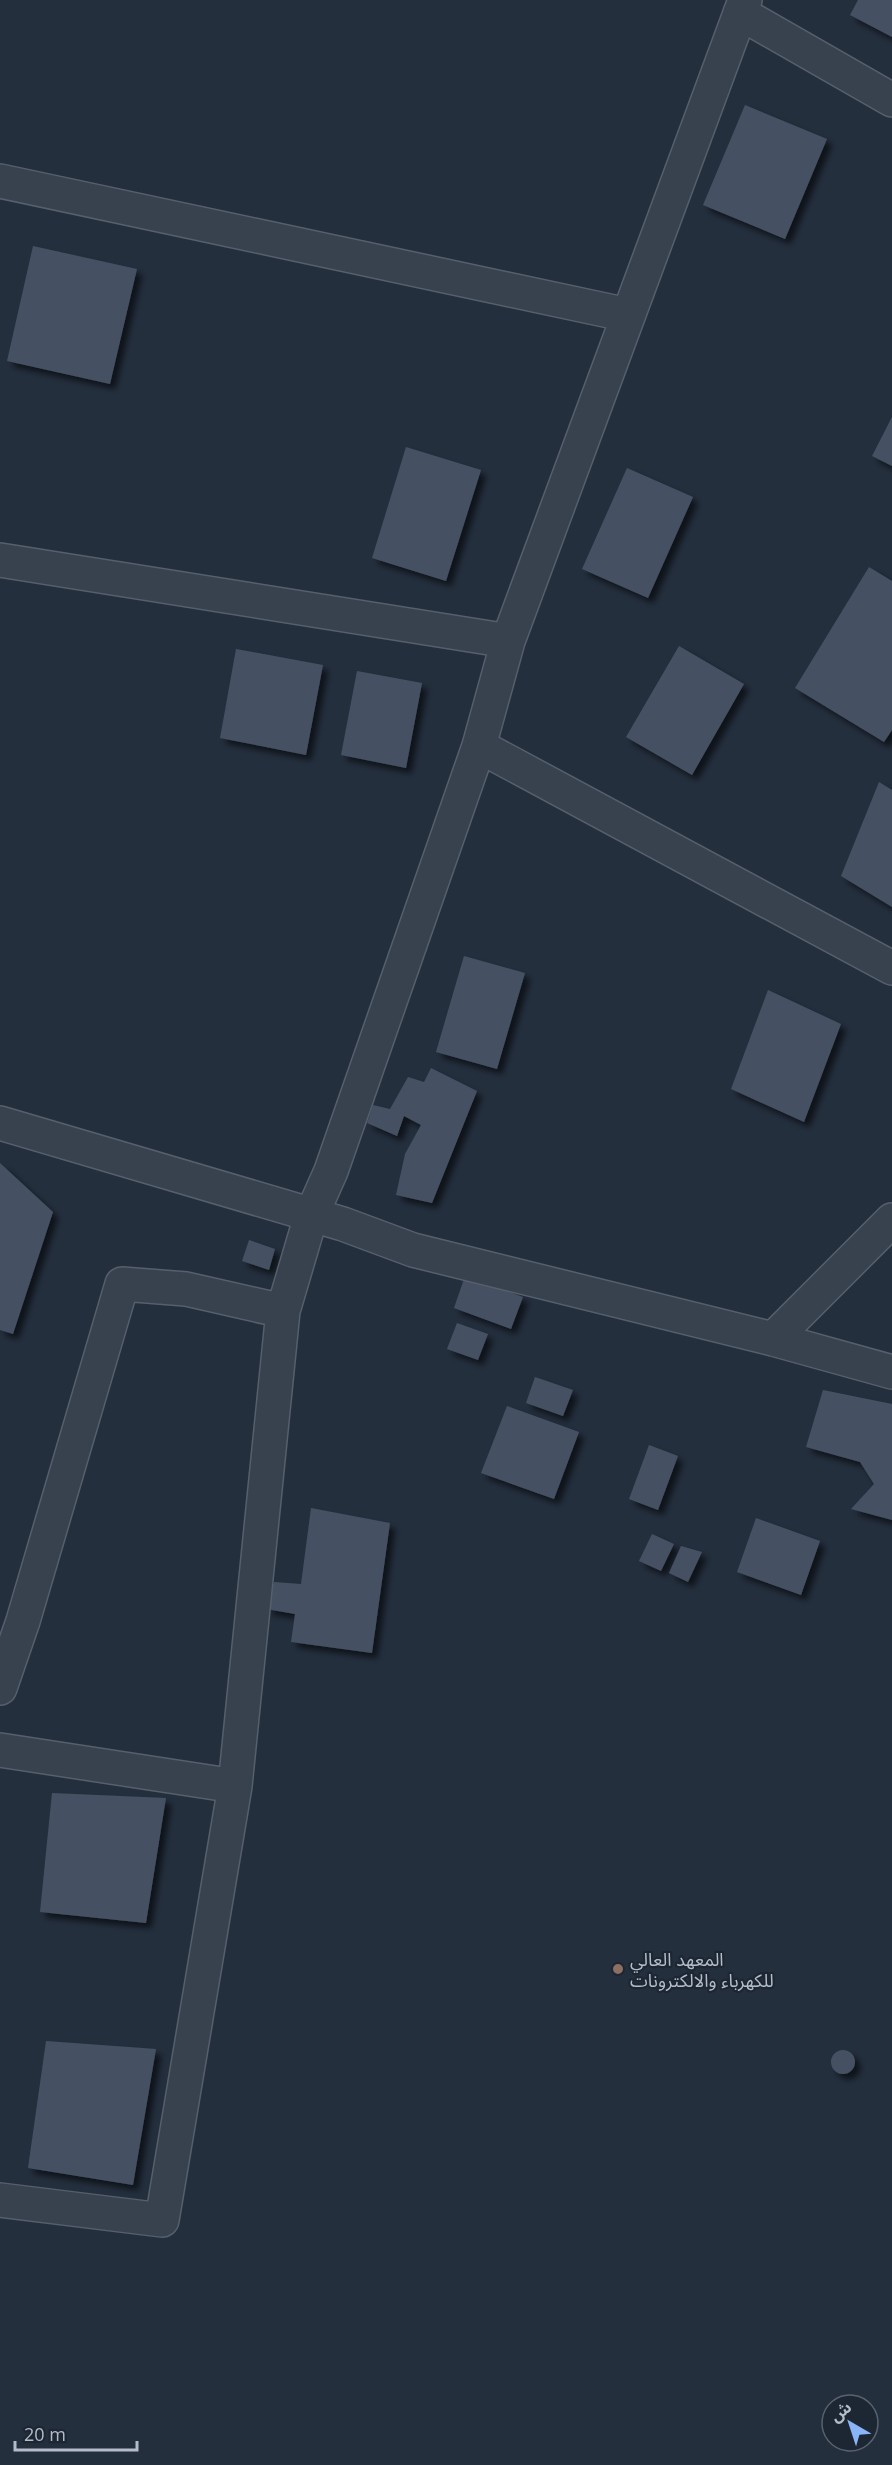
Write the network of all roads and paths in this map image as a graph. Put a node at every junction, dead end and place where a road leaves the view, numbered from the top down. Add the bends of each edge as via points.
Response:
1 (742, 6) edge
2 (892, 100) edge
3 (0, 181) edge
4 (628, 315) junction
5 (0, 560) edge
6 (508, 641) junction
7 (479, 746) junction
8 (892, 968) edge
9 (0, 1123) edge
10 (311, 1216) junction
11 (892, 1220) edge
12 (283, 1311) junction
13 (773, 1339) junction
14 (892, 1372) edge
15 (0, 1688) edge
16 (0, 1750) edge
17 (235, 1786) junction
18 (0, 2200) edge

1 - 2 street
1 - 4 street
3 - 4 street
4 - 6 street
5 - 6 street
6 - 7 street
7 - 8 street
7 - 10 street via 331,1171
9 - 10 street
10 - 12 street
10 - 13 street via 413,1250
11 - 13 street
12 - 15 street via 186,1289 122,1284
12 - 17 street
13 - 14 street
16 - 17 street
17 - 18 street via 162,2220

